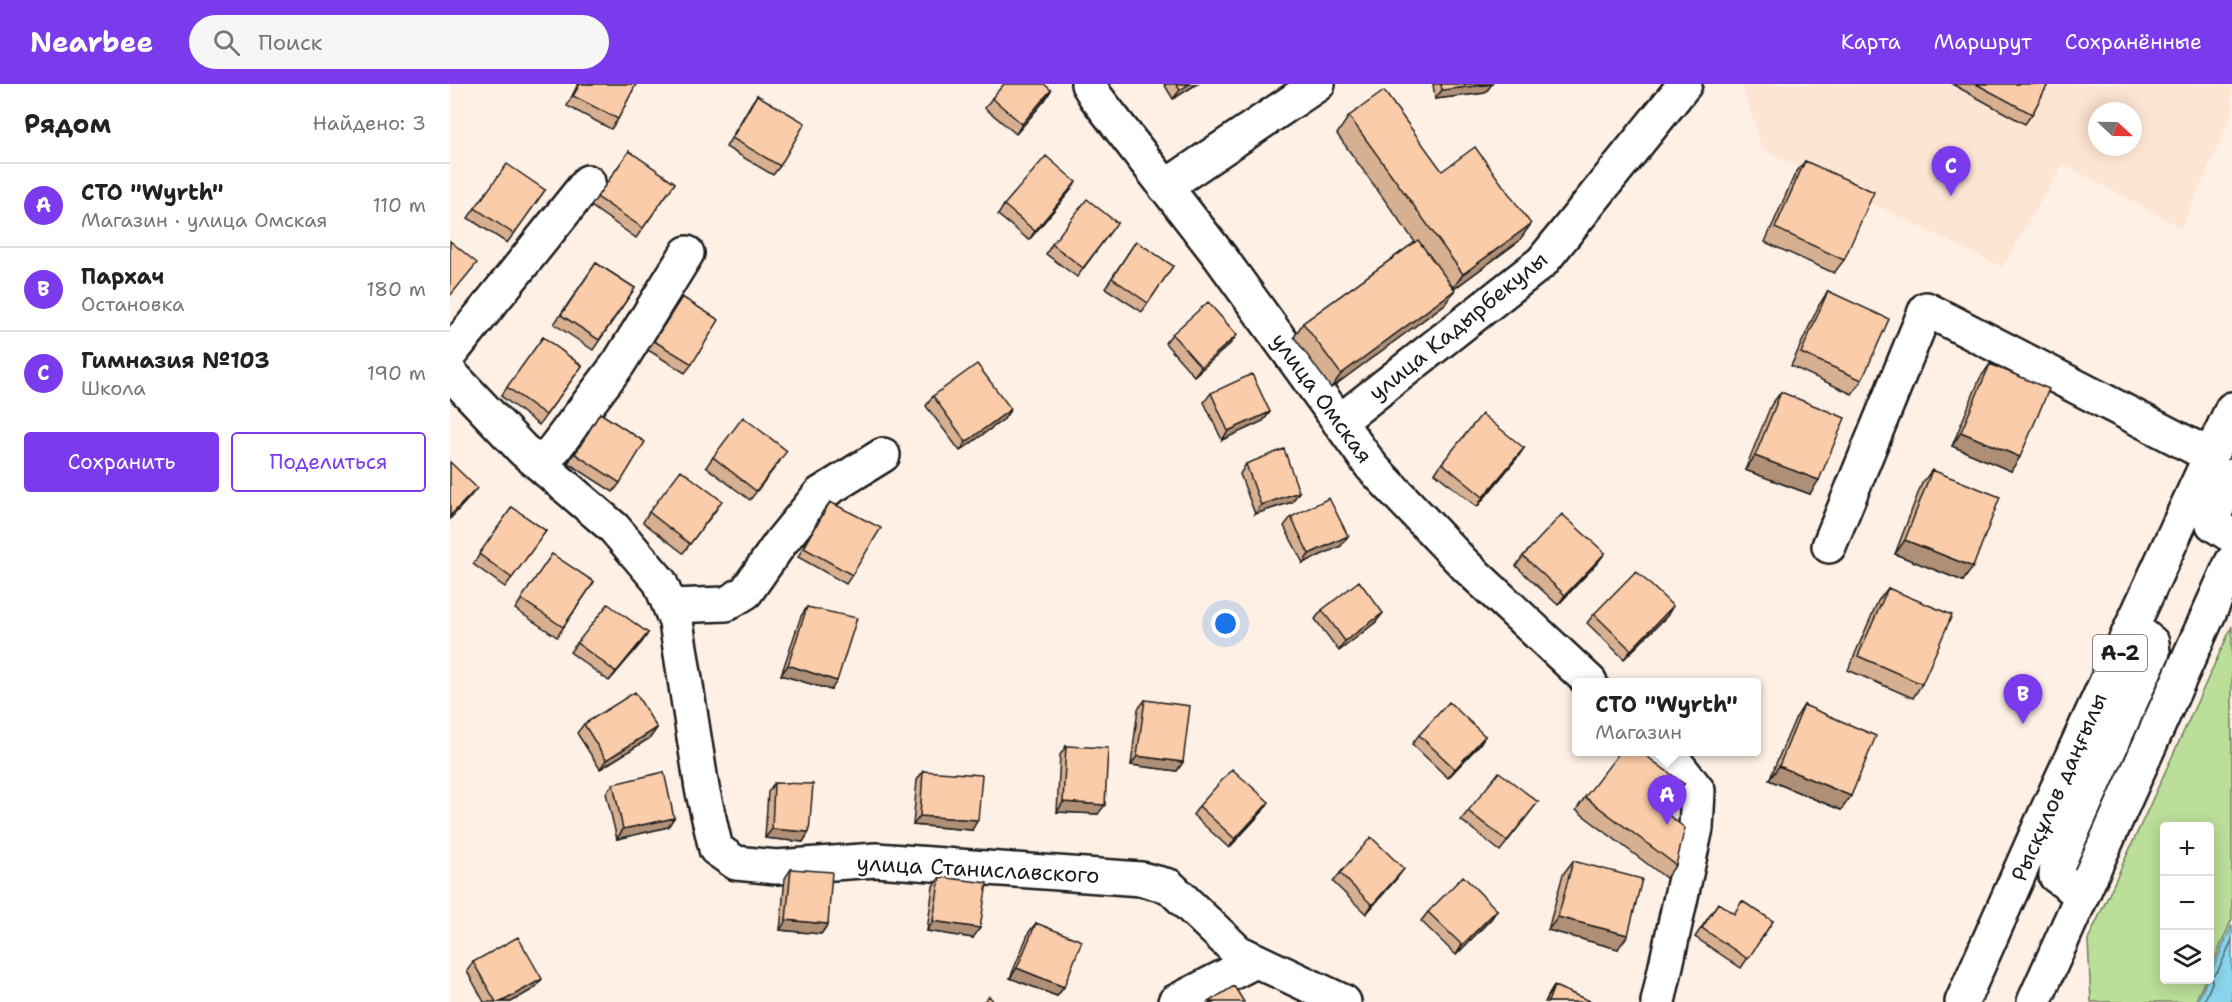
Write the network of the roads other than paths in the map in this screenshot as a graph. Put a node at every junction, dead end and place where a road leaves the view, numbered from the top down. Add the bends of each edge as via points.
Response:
1 (1088, 84) edge
2 (1318, 84) edge
3 (1685, 84) edge
4 (588, 182) dead end
5 (1165, 187) junction
6 (687, 253) dead end
7 (450, 354) edge
8 (450, 373) edge
9 (2232, 409) edge
10 (1339, 422) junction
11 (883, 455) dead end
12 (542, 465) junction
13 (2222, 466) edge
14 (2232, 536) edge
15 (1828, 546) dead end
16 (2232, 562) edge
17 (670, 606) junction
18 (2132, 627) junction
19 (1586, 678) edge
20 (1668, 756) edge
21 (2082, 895) junction
22 (1255, 960) junction
23 (1175, 1002) edge
24 (1344, 1002) edge
25 (1658, 1002) edge
26 (1962, 1002) edge
27 (2034, 1002) edge

1 - 5 street, улица Омская
2 - 5 street
3 - 10 street, улица Кадырбекулы via 1542,262
4 - 7 street
5 - 10 street, улица Омская
6 - 12 street via 619,363
8 - 12 street, улица Станиславского
9 - 13 street, Рысқұлов даңғылы / A-2
10 - 19 street, улица Омская via 1372,467 1458,558
11 - 17 street via 820,494 746,592 726,604
12 - 17 street, улица Станиславского via 614,528 660,582
13 - 14 street via 2213,524
13 - 15 street via 1926,309
13 - 18 street, Рысқұлов даңғылы / A-2
16 - 21 street, A-2
17 - 22 street, улица Станиславского via 716,849 736,863 776,867 876,860 1141,879 1169,886 1238,952
18 - 21 street via 2152,643 2153,652 2057,866 2056,876
18 - 26 street, Рысқұлов даңғылы / A-2
20 - 25 street via 1698,790 1696,828
21 - 27 street, A-2
22 - 23 street
22 - 24 street, улица Станиславского

